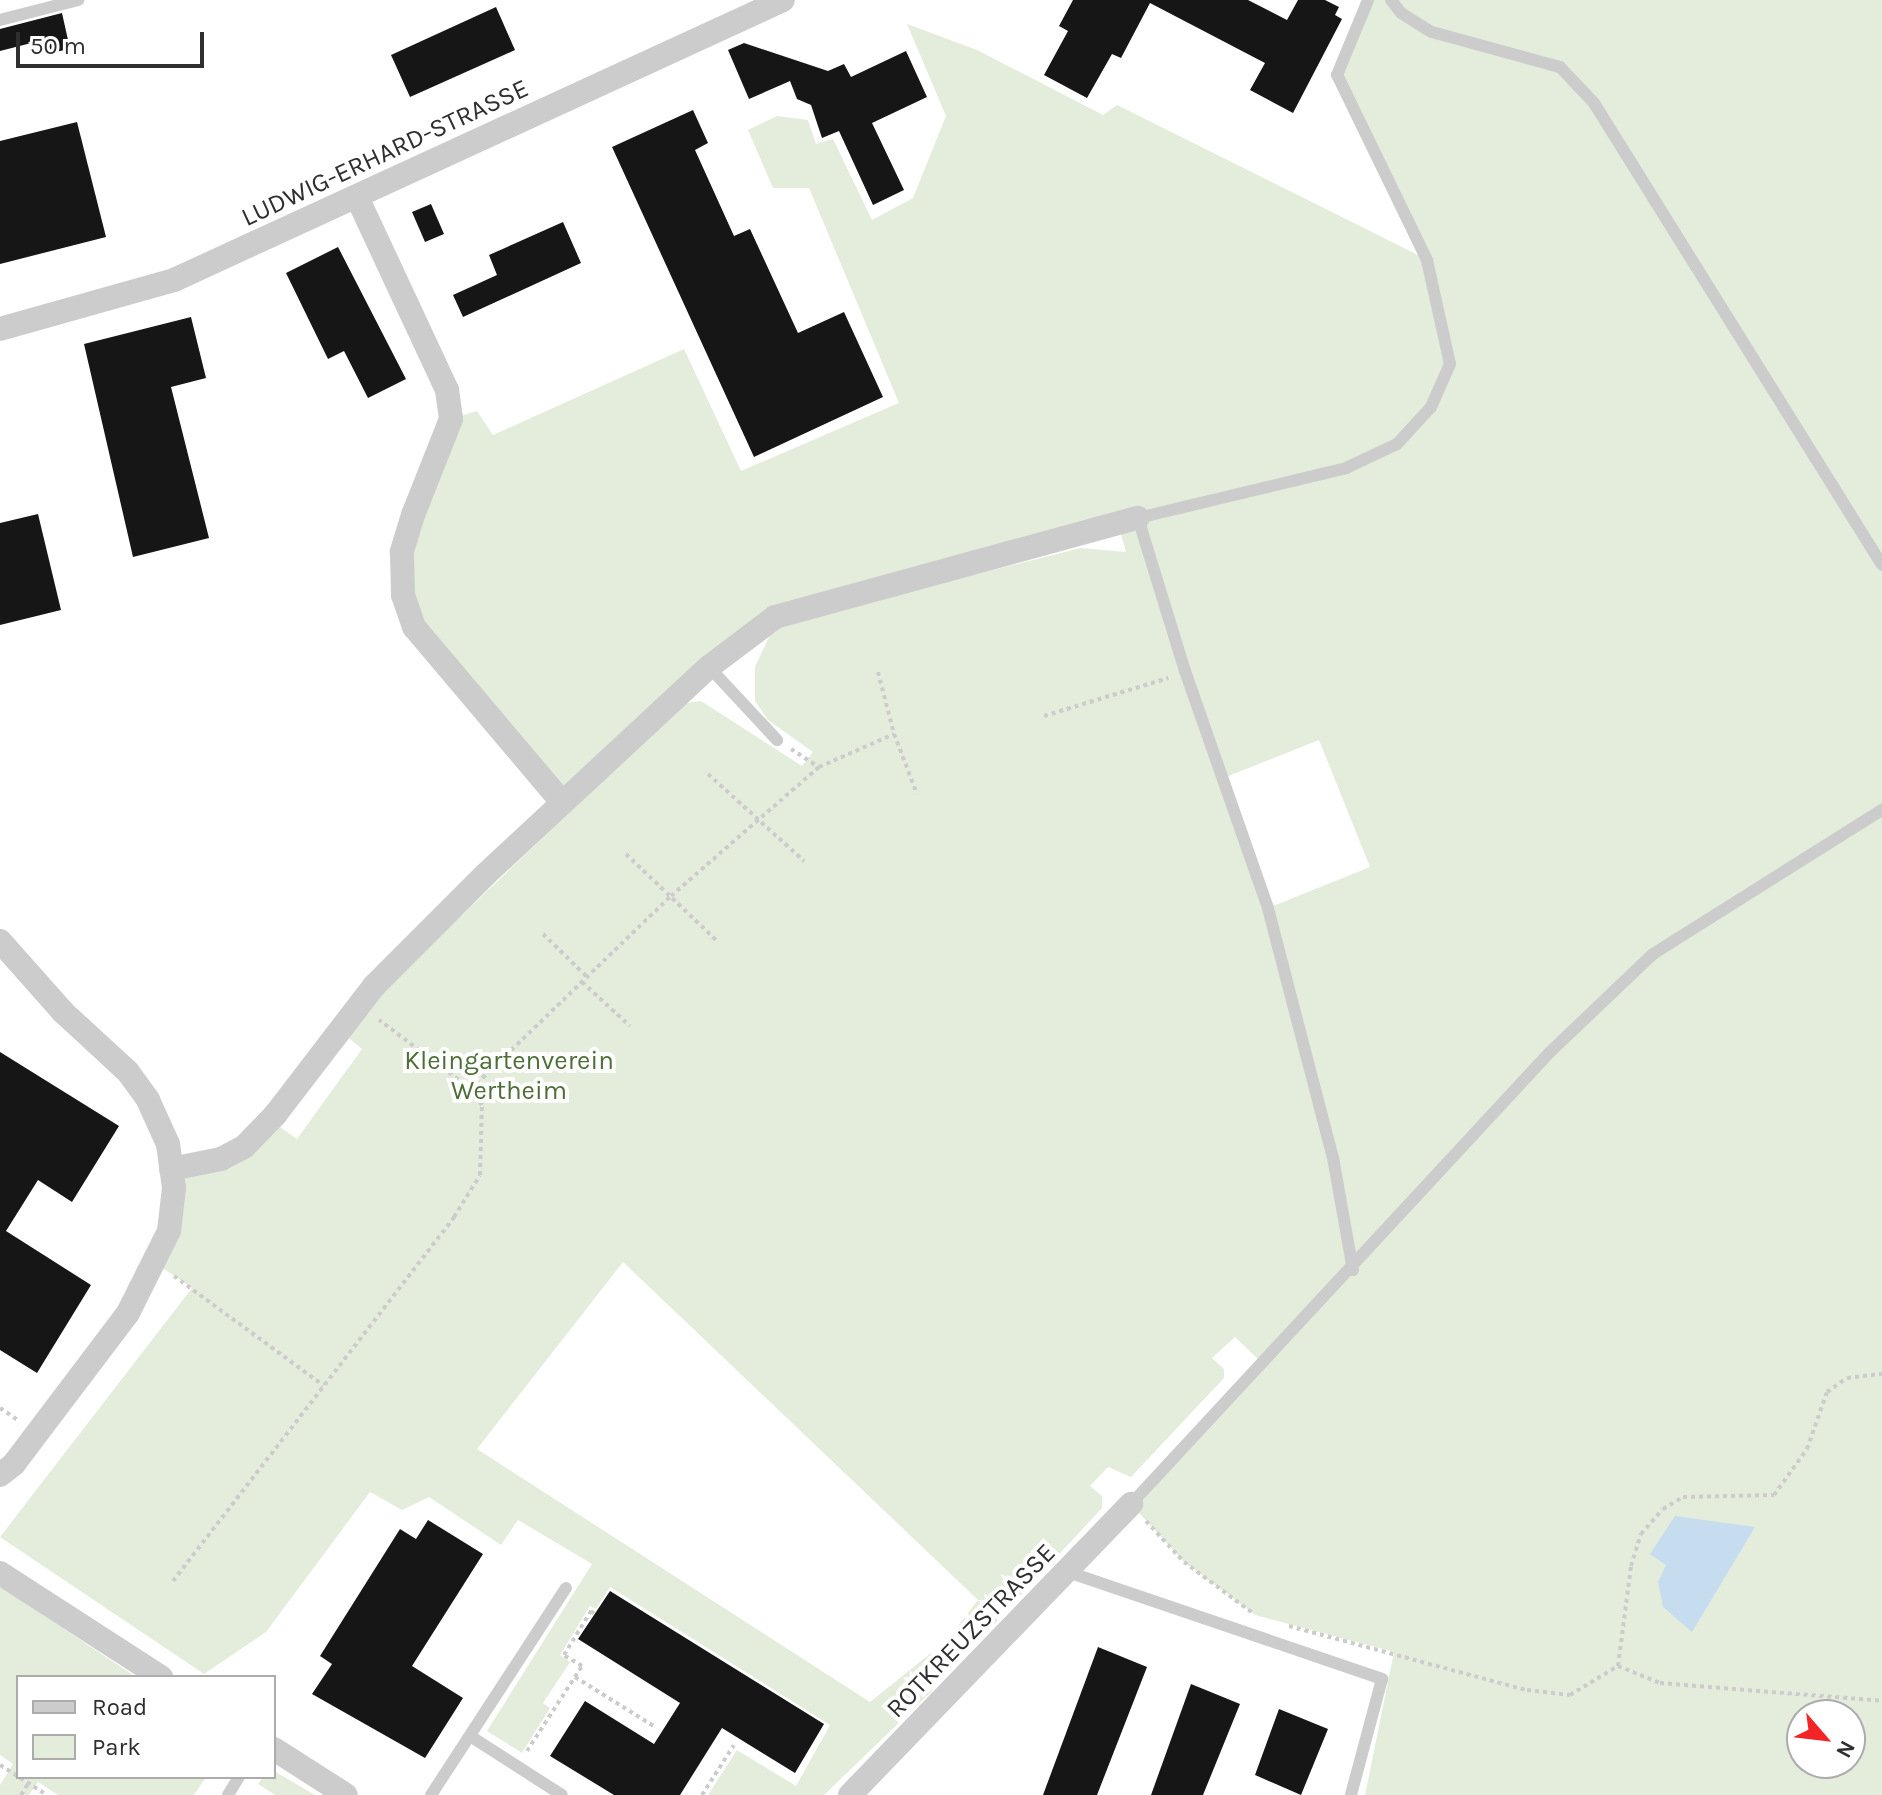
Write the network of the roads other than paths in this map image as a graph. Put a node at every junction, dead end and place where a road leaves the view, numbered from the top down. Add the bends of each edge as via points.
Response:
1 (78, 0) edge
2 (783, 0) edge
3 (1368, 0) edge
4 (1391, 0) edge
5 (0, 20) edge
6 (357, 197) junction
7 (0, 329) edge
8 (1138, 518) junction
9 (1882, 565) edge
10 (709, 667) junction
11 (777, 740) road end
12 (562, 802) junction
13 (1882, 810) edge
14 (0, 941) edge
15 (171, 1169) junction
16 (1353, 1270) junction
17 (0, 1475) edge
18 (1131, 1504) joint
19 (1068, 1572) junction
20 (0, 1573) edge
21 (566, 1588) dead end
22 (158, 1675) edge
23 (470, 1736) junction
24 (276, 1750) edge
25 (346, 1795) edge
26 (431, 1795) edge
27 (562, 1795) edge
28 (850, 1795) edge
29 (1351, 1795) edge

1 - 5 lane
2 - 6 street, LUDWIG-ERHARD-STRASSE
3 - 8 lane via 1337,75 1427,260 1450,364 1431,407 1397,444 1346,468
4 - 9 lane via 1401,13 1432,32 1560,67 1594,103
6 - 7 street, LUDWIG-ERHARD-STRASSE via 174,280
6 - 12 street via 447,390 451,419 402,552 414,627
8 - 10 street via 775,617
8 - 16 lane via 1268,908 1333,1158
10 - 11 lane
10 - 12 street
12 - 15 street via 358,1005 275,1115 244,1147 221,1159
13 - 16 lane via 1653,954 1549,1053
14 - 15 street via 63,1012 128,1072 163,1133
15 - 17 street via 169,1231 128,1313 14,1464
16 - 18 lane
18 - 19 street, ROTKREUZSTRASSE
19 - 28 street, ROTKREUZSTRASSE
19 - 29 lane via 1382,1679
20 - 22 street
21 - 23 lane
23 - 26 lane
23 - 27 lane
24 - 25 street

